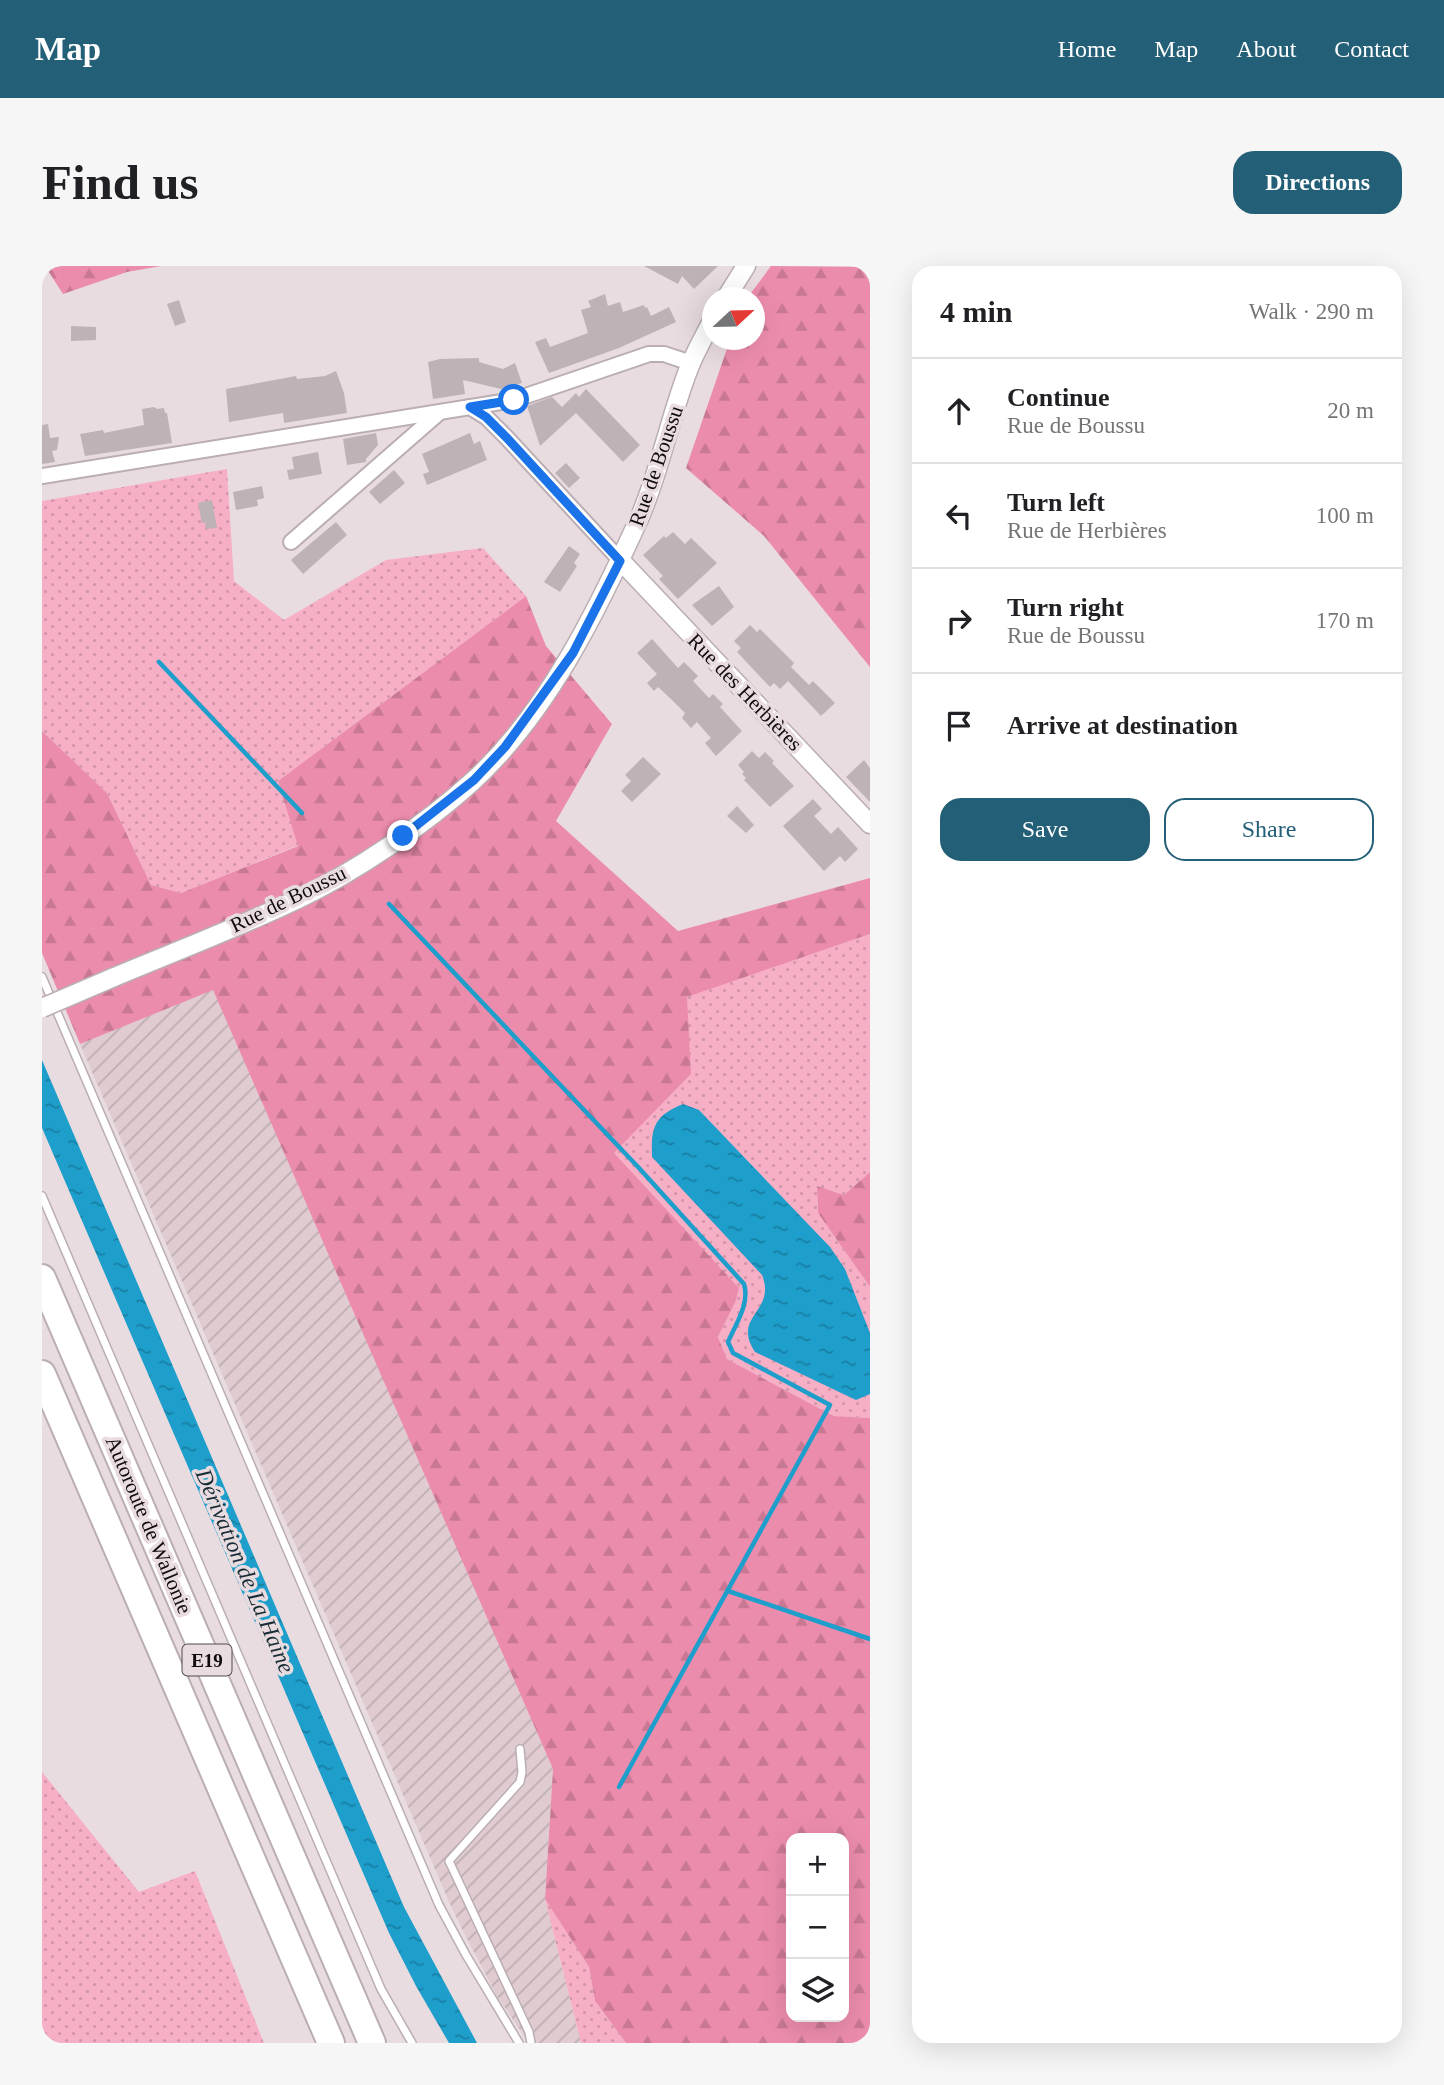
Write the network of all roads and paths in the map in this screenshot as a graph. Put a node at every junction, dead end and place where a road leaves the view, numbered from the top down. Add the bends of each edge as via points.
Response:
1 (746, 266) edge
2 (733, 287) edge
3 (702, 341) edge
4 (691, 363) junction
5 (470, 407) junction
6 (440, 412) junction
7 (42, 477) edge
8 (291, 542) dead end
9 (620, 561) junction
10 (870, 824) edge
11 (42, 977) edge
12 (42, 1008) edge
13 (42, 1196) edge
14 (42, 1278) edge
15 (42, 1374) edge
16 (520, 1749) dead end
17 (331, 2043) edge
18 (373, 2043) edge
19 (412, 2043) edge
20 (519, 2043) edge
21 (531, 2043) edge

1 - 2 street
3 - 4 street, Rue de Boussu
4 - 5 street via 649,354 514,400
4 - 9 street, Rue de Boussu via 648,497
5 - 6 street
5 - 9 street via 507,438
6 - 7 street
6 - 8 street
9 - 10 street, Rue des Herbières
9 - 12 street, Rue de Boussu, bridge via 573,653 533,710 497,756 439,810 297,899
11 - 20 lane via 439,1905
13 - 19 lane via 381,1989
14 - 18 highway, Autoroute de Wallonie / E19
15 - 17 highway, Autoroute de Wallonie / E19
16 - 21 lane via 520,1782 449,1861

